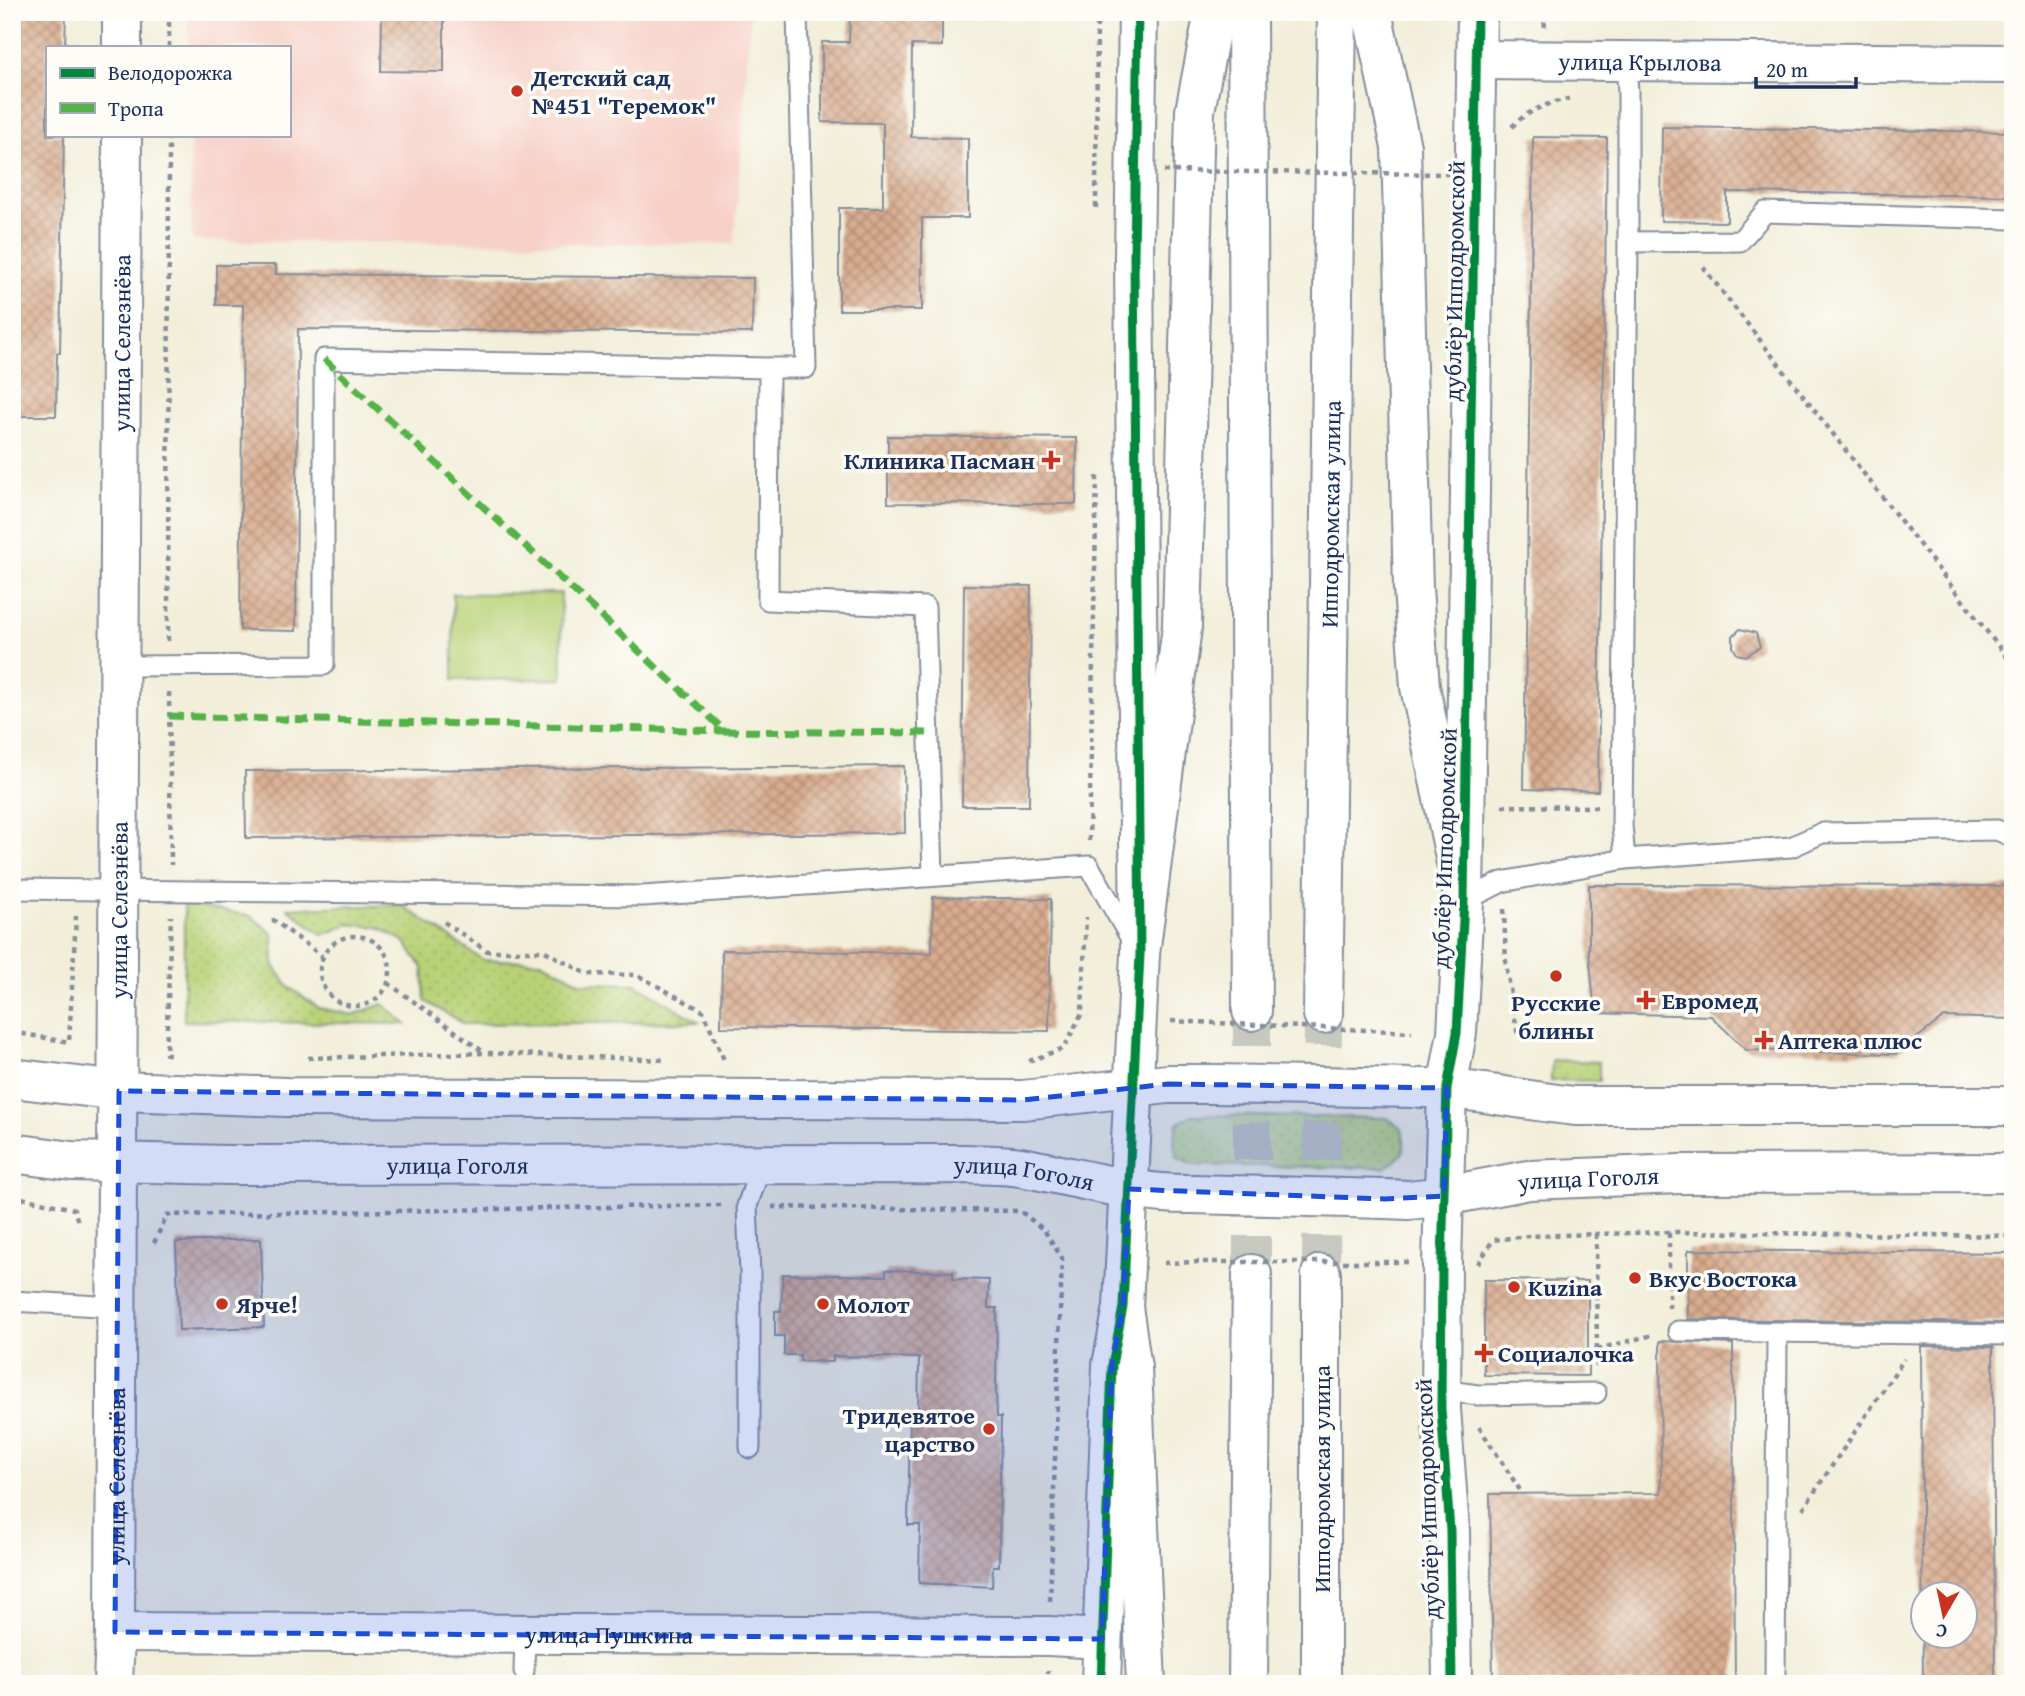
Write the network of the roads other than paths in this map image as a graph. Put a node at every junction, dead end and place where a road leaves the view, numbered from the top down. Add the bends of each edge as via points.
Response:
1 (122, 12) edge
2 (797, 12) edge
3 (1138, 12) edge
4 (1214, 12) edge
5 (1247, 12) edge
6 (1337, 12) edge
7 (1371, 12) edge
8 (1476, 12) edge
9 (122, 46) edge
10 (1477, 60) junction
11 (2013, 64) edge
12 (1627, 76) junction
13 (122, 136) edge
14 (2013, 219) edge
15 (1628, 242) junction
16 (769, 368) junction
17 (119, 666) junction
18 (2013, 837) edge
19 (1625, 859) junction
20 (933, 876) junction
21 (12, 889) edge
22 (118, 890) junction
23 (1464, 901) junction
24 (1140, 954) junction
25 (1252, 1011) tunnel mouth
26 (1323, 1014) tunnel mouth
27 (12, 1079) edge
28 (1430, 1088) junction
29 (1134, 1089) junction
30 (119, 1091) junction
31 (2013, 1106) edge
32 (12, 1153) edge
33 (117, 1162) junction
34 (761, 1165) junction
35 (2013, 1173) edge
36 (1129, 1189) junction
37 (1444, 1196) junction
38 (1321, 1273) tunnel mouth
39 (1252, 1274) tunnel mouth
40 (12, 1301) edge
41 (116, 1307) junction
42 (1123, 1307) junction
43 (1673, 1325) road end
44 (1777, 1332) junction
45 (2013, 1335) edge
46 (1442, 1390) junction
47 (1596, 1393) road end
48 (750, 1448) dead end
49 (115, 1632) junction
50 (1102, 1639) junction
51 (113, 1684) edge
52 (1101, 1684) edge
53 (1146, 1684) edge
54 (1248, 1684) edge
55 (1321, 1684) edge
56 (1452, 1684) edge
57 (1775, 1684) edge

1 - 9 main road
2 - 16 lane via 806,368
3 - 24 main road via 1134,269
4 - 24 main road via 1195,111 1182,627
5 - 25 main road
6 - 26 main road, Ипподромская улица
7 - 23 main road via 1401,147 1413,588 1420,687
8 - 10 main road, дублёр Ипподромской
10 - 12 main road, улица Крылова
10 - 23 main road, дублёр Ипподромской
11 - 12 main road, улица Крылова
12 - 15 lane
13 - 17 main road, улица Селезнёва
14 - 15 lane via 1765,212 1740,241
15 - 19 lane
16 - 17 lane via 324,359 324,666
16 - 20 lane via 768,600 925,607
17 - 22 main road, улица Селезнёва
18 - 19 lane via 1997,830 1822,833 1791,847
19 - 23 lane via 1502,882
20 - 22 lane via 643,896
20 - 24 lane via 1088,866
21 - 22 lane
22 - 30 main road, улица Селезнёва
23 - 28 main road, дублёр Ипподромской via 1457,1033
24 - 29 main road
27 - 30 main road
28 - 29 main road, bridge via 1168,1084
28 - 31 main road via 1576,1106
28 - 37 main road, дублёр Ипподромской
29 - 30 main road via 1023,1100 300,1097
29 - 36 main road
30 - 33 main road, улица Селезнёва
32 - 33 main road, улица Гоголя
33 - 34 main road, улица Гоголя
33 - 41 main road, улица Селезнёва
34 - 36 main road, улица Гоголя via 1022,1167
34 - 48 lane via 747,1206
35 - 37 main road, улица Гоголя via 1653,1175 1529,1181
36 - 37 main road, улица Гоголя, bridge via 1166,1195 1409,1200
36 - 42 main road
37 - 46 main road, дублёр Ипподромской
38 - 55 main road, Ипподромская улица
39 - 54 main road
40 - 41 lane
41 - 49 main road, улица Селезнёва
42 - 50 main road via 1112,1365
42 - 53 main road via 1132,1368
43 - 44 lane
44 - 45 lane
44 - 57 lane
46 - 47 lane via 1478,1395
46 - 56 main road, дублёр Ипподромской
49 - 50 main road, улица Пушкина via 524,1653 1049,1636
49 - 51 main road, улица Селезнёва
50 - 52 main road

